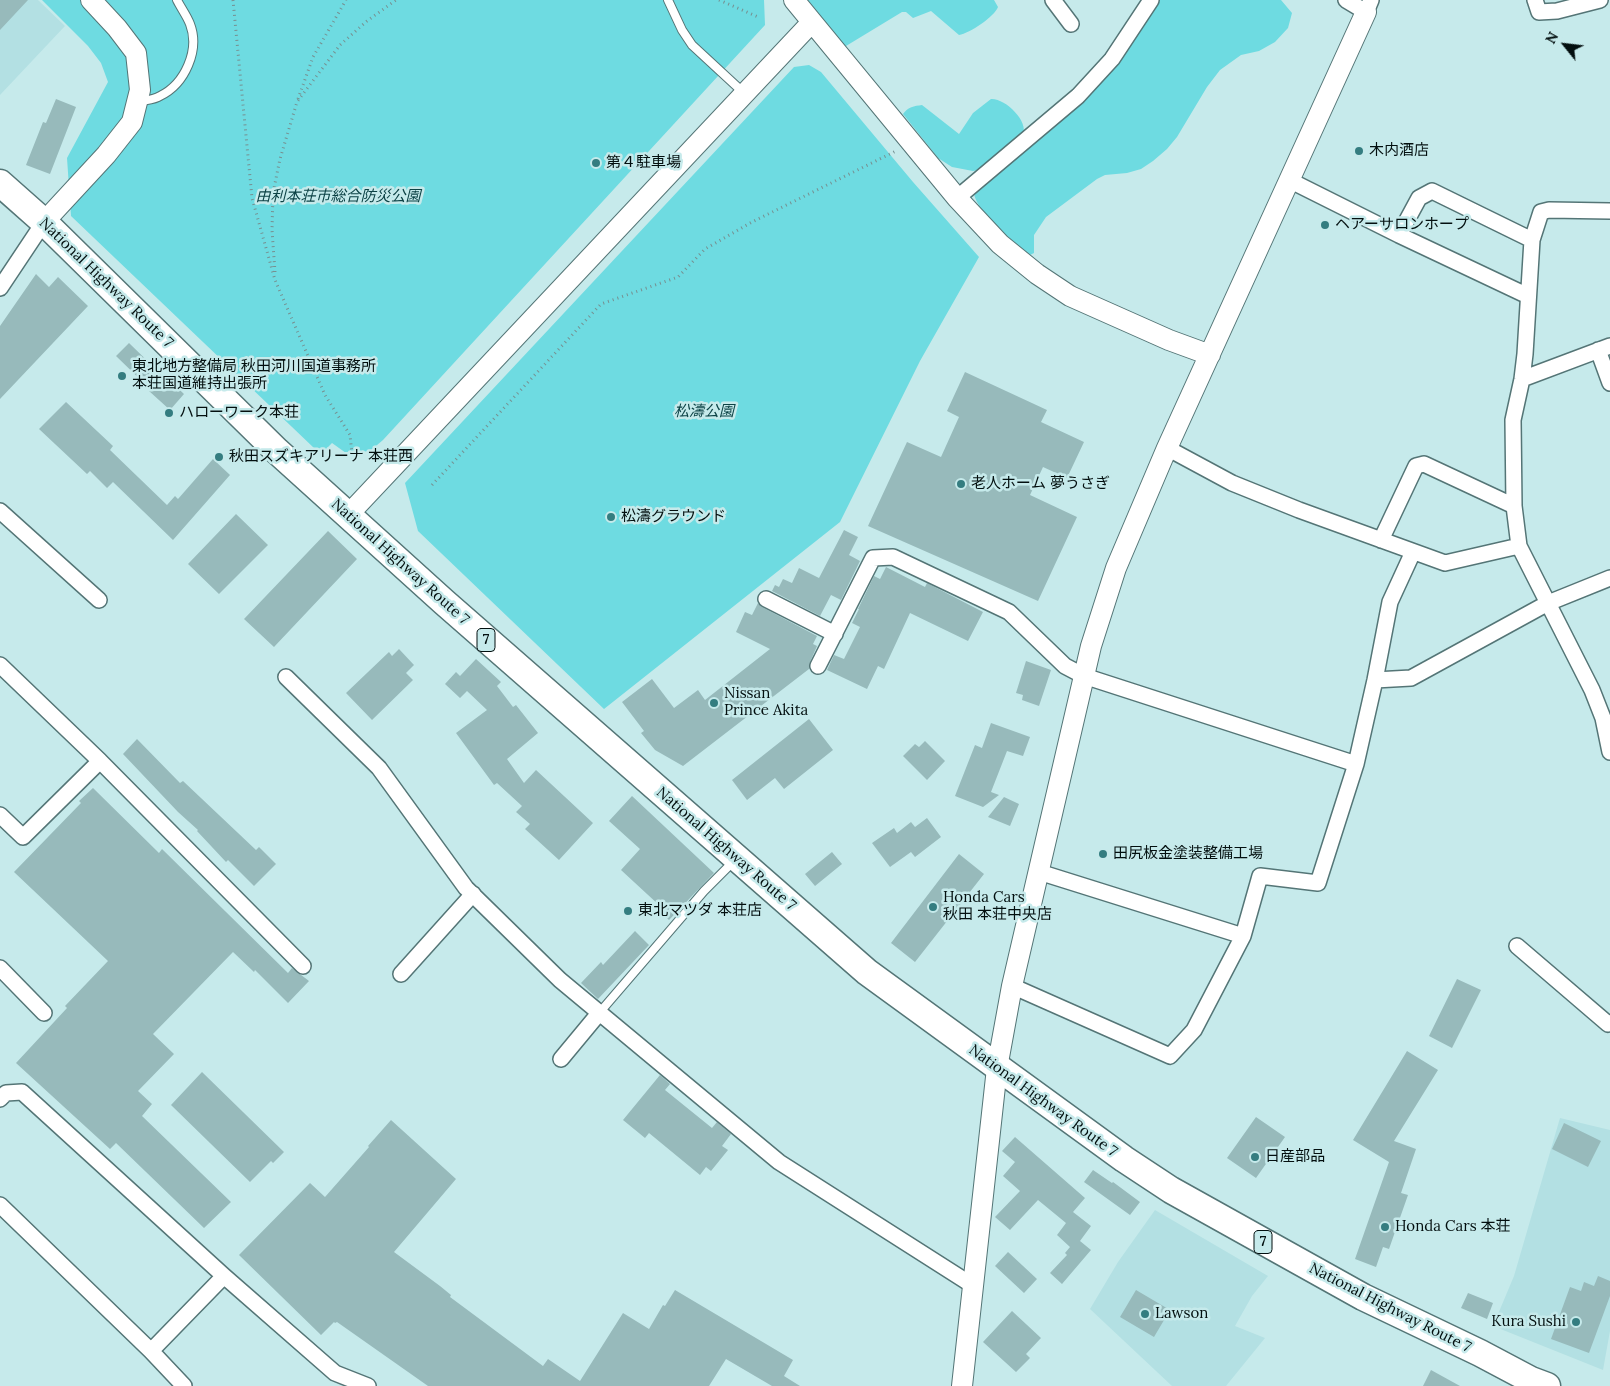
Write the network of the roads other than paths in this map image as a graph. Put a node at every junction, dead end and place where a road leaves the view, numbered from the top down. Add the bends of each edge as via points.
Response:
1 (92, 0) edge
2 (177, 0) edge
3 (668, 0) edge
4 (794, 0) edge
5 (1053, 0) edge
6 (1151, 0) edge
7 (1346, 0) edge
8 (1535, 0) edge
9 (1600, 0) edge
10 (1369, 6) edge
11 (812, 22) junction
12 (1071, 24) dead end
13 (744, 94) junction
14 (137, 102) junction
15 (1291, 181) junction
16 (0, 183) edge
17 (957, 198) junction
18 (1610, 211) edge
19 (44, 222) junction
20 (1399, 235) junction
21 (1532, 240) junction
22 (0, 288) edge
23 (1528, 296) junction
24 (1604, 348) edge
25 (1210, 355) junction
26 (1522, 379) junction
27 (1610, 383) edge
28 (1167, 448) junction
29 (1514, 506) junction
30 (0, 511) edge
31 (348, 515) junction
32 (1381, 540) junction
33 (1519, 546) junction
34 (1413, 552) junction
35 (1610, 578) edge
36 (766, 599) dead end
37 (99, 600) dead end
38 (1548, 603) junction
39 (835, 634) junction
40 (0, 665) edge
41 (818, 666) dead end
42 (1084, 676) junction
43 (286, 677) dead end
44 (1375, 680) junction
45 (1610, 752) edge
46 (100, 761) junction
47 (1356, 764) junction
48 (0, 815) edge
49 (737, 858) junction
50 (1039, 872) junction
51 (473, 894) junction
52 (1243, 936) junction
53 (1516, 946) dead end
54 (304, 966) dead end
55 (0, 968) edge
56 (401, 974) dead end
57 (1012, 986) junction
58 (44, 1012) dead end
59 (600, 1012) junction
60 (1610, 1023) edge
61 (561, 1059) dead end
62 (997, 1068) junction
63 (0, 1099) edge
64 (0, 1205) edge
65 (224, 1276) junction
66 (972, 1285) junction
67 (151, 1351) junction
68 (1536, 1384) edge
69 (184, 1386) edge
70 (368, 1386) edge
71 (962, 1386) edge

1 - 14 street via 136,52 140,90
2 - 14 lane via 191,24 193,50 186,71 170,90 159,97
3 - 13 lane via 692,45
4 - 11 street
5 - 12 street
6 - 17 street via 1112,59 1078,96
7 - 10 street
8 - 9 street via 1538,12 1557,11
10 - 15 street
11 - 13 street
11 - 17 street
13 - 31 street
14 - 19 street via 132,122
15 - 20 street
15 - 25 street
16 - 19 highway, National Highway Route 7 / 7
17 - 25 street via 1000,244 1070,296
18 - 21 street via 1541,212
19 - 22 street
19 - 31 highway, National Highway Route 7 / 7 via 270,444
20 - 21 street via 1419,198 1432,192
20 - 23 street
21 - 23 street
23 - 26 street
24 - 26 street
24 - 27 street
25 - 28 street
26 - 29 street via 1513,420
28 - 32 street via 1232,483
28 - 42 street via 1116,568
29 - 32 street via 1424,464 1416,466
29 - 33 street
30 - 37 street
31 - 49 highway, National Highway Route 7 / 7
32 - 34 street
33 - 34 street via 1445,564
33 - 38 street
34 - 44 street via 1390,602
35 - 38 street
36 - 39 street
38 - 44 street via 1411,678
38 - 45 street via 1592,690 1603,718
39 - 41 street
39 - 42 street via 873,558 893,557 1010,612 1065,666
40 - 46 street
42 - 47 street
42 - 50 street
43 - 51 street via 379,768
44 - 47 street
46 - 48 street via 23,837
46 - 54 street
47 - 52 street via 1318,883 1260,876
49 - 59 lane via 704,891
49 - 62 highway, National Highway Route 7 / 7 via 867,972
50 - 52 street
50 - 57 street
51 - 56 street
51 - 59 street via 560,980
52 - 57 street via 1194,1030 1170,1056
53 - 60 street
55 - 58 street
57 - 62 street
59 - 61 street
59 - 66 street via 779,1162
62 - 66 street
62 - 68 highway, National Highway Route 7 / 7 via 1171,1190 1363,1297 1480,1353
63 - 65 street via 6,1093 22,1092
64 - 67 street
65 - 67 street
65 - 70 street via 335,1373
66 - 71 street
67 - 69 street

